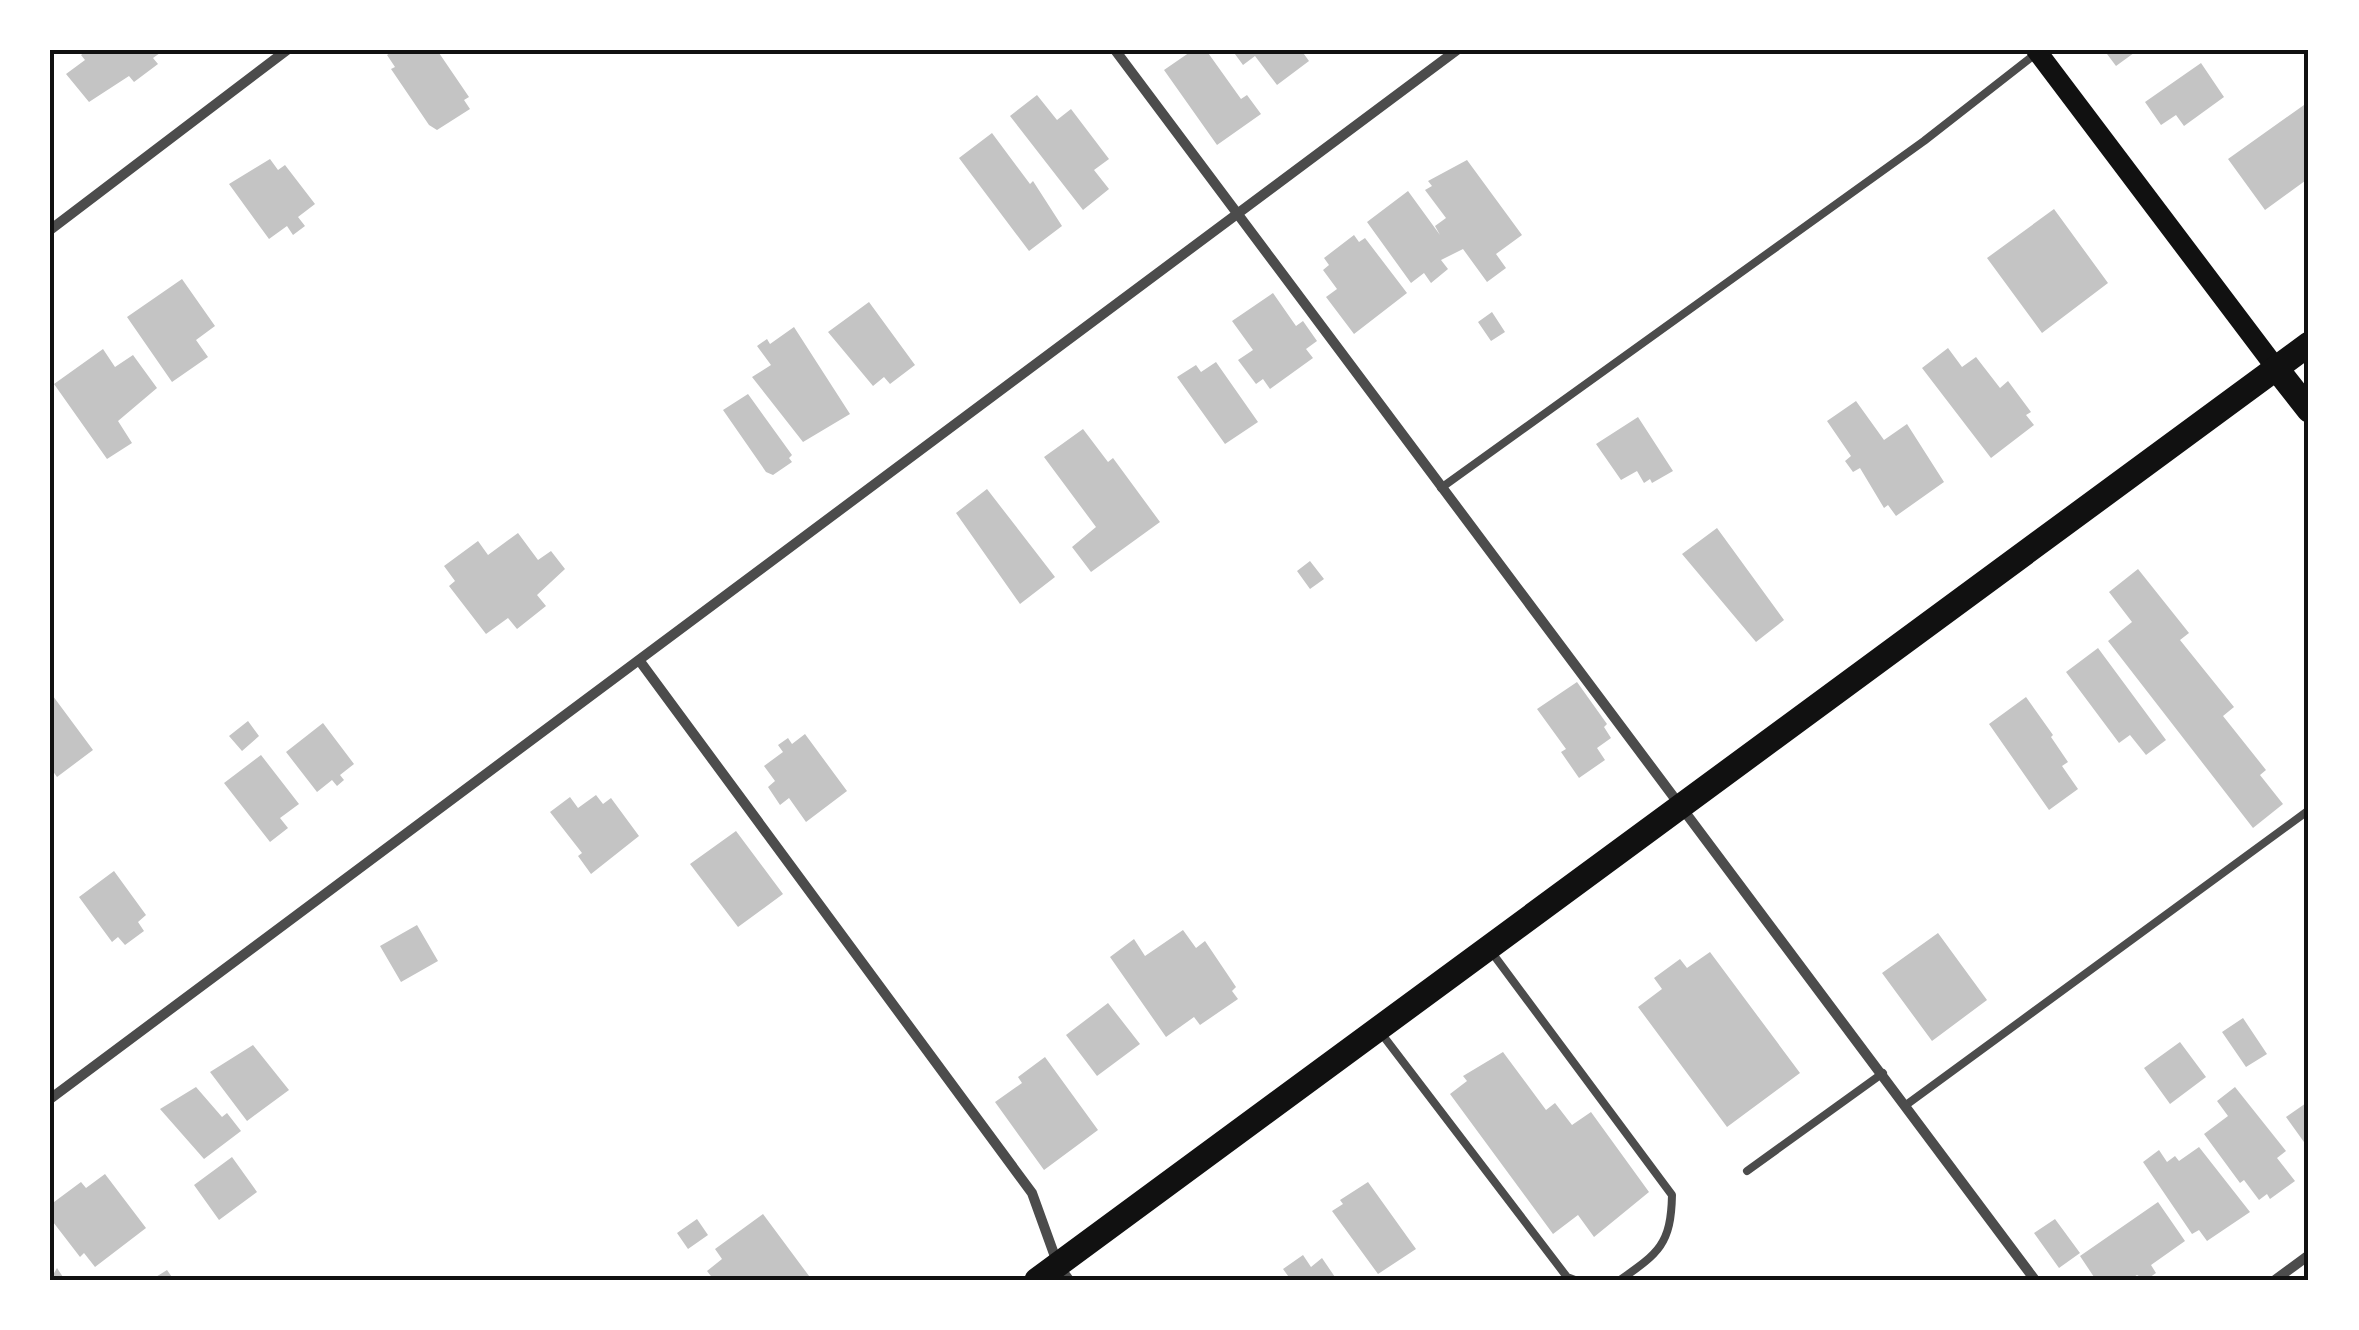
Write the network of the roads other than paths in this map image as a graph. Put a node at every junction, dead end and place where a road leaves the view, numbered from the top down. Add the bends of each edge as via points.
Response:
1 (288, 50) edge
2 (1115, 50) edge
3 (1457, 50) edge
4 (2037, 51) edge
5 (1235, 216) junction
6 (50, 230) edge
7 (2309, 344) edge
8 (2276, 368) junction
9 (2309, 410) edge
10 (1441, 488) junction
11 (639, 660) junction
12 (1680, 805) junction
13 (2309, 810) edge
14 (1487, 947) junction
15 (1376, 1027) junction
16 (1883, 1074) junction
17 (50, 1098) edge
18 (1906, 1105) junction
19 (1747, 1171) dead end
20 (2309, 1255) edge
21 (1054, 1275) edge
22 (1575, 1280) edge
23 (1620, 1280) edge
24 (2035, 1280) edge
25 (2275, 1280) edge

1 - 6 street
2 - 5 street
3 - 5 street
4 - 8 main road
4 - 10 lane via 1924,141
5 - 10 street
5 - 11 street
7 - 8 main road
8 - 9 main road
8 - 12 main road
10 - 12 street
11 - 17 street
11 - 21 street via 1032,1193
12 - 14 main road
12 - 16 street
13 - 18 lane
14 - 15 main road
14 - 23 lane via 1672,1194 1672,1227 1656,1255
15 - 21 main road
15 - 22 lane
16 - 18 street
16 - 19 lane
18 - 24 street
20 - 25 street

